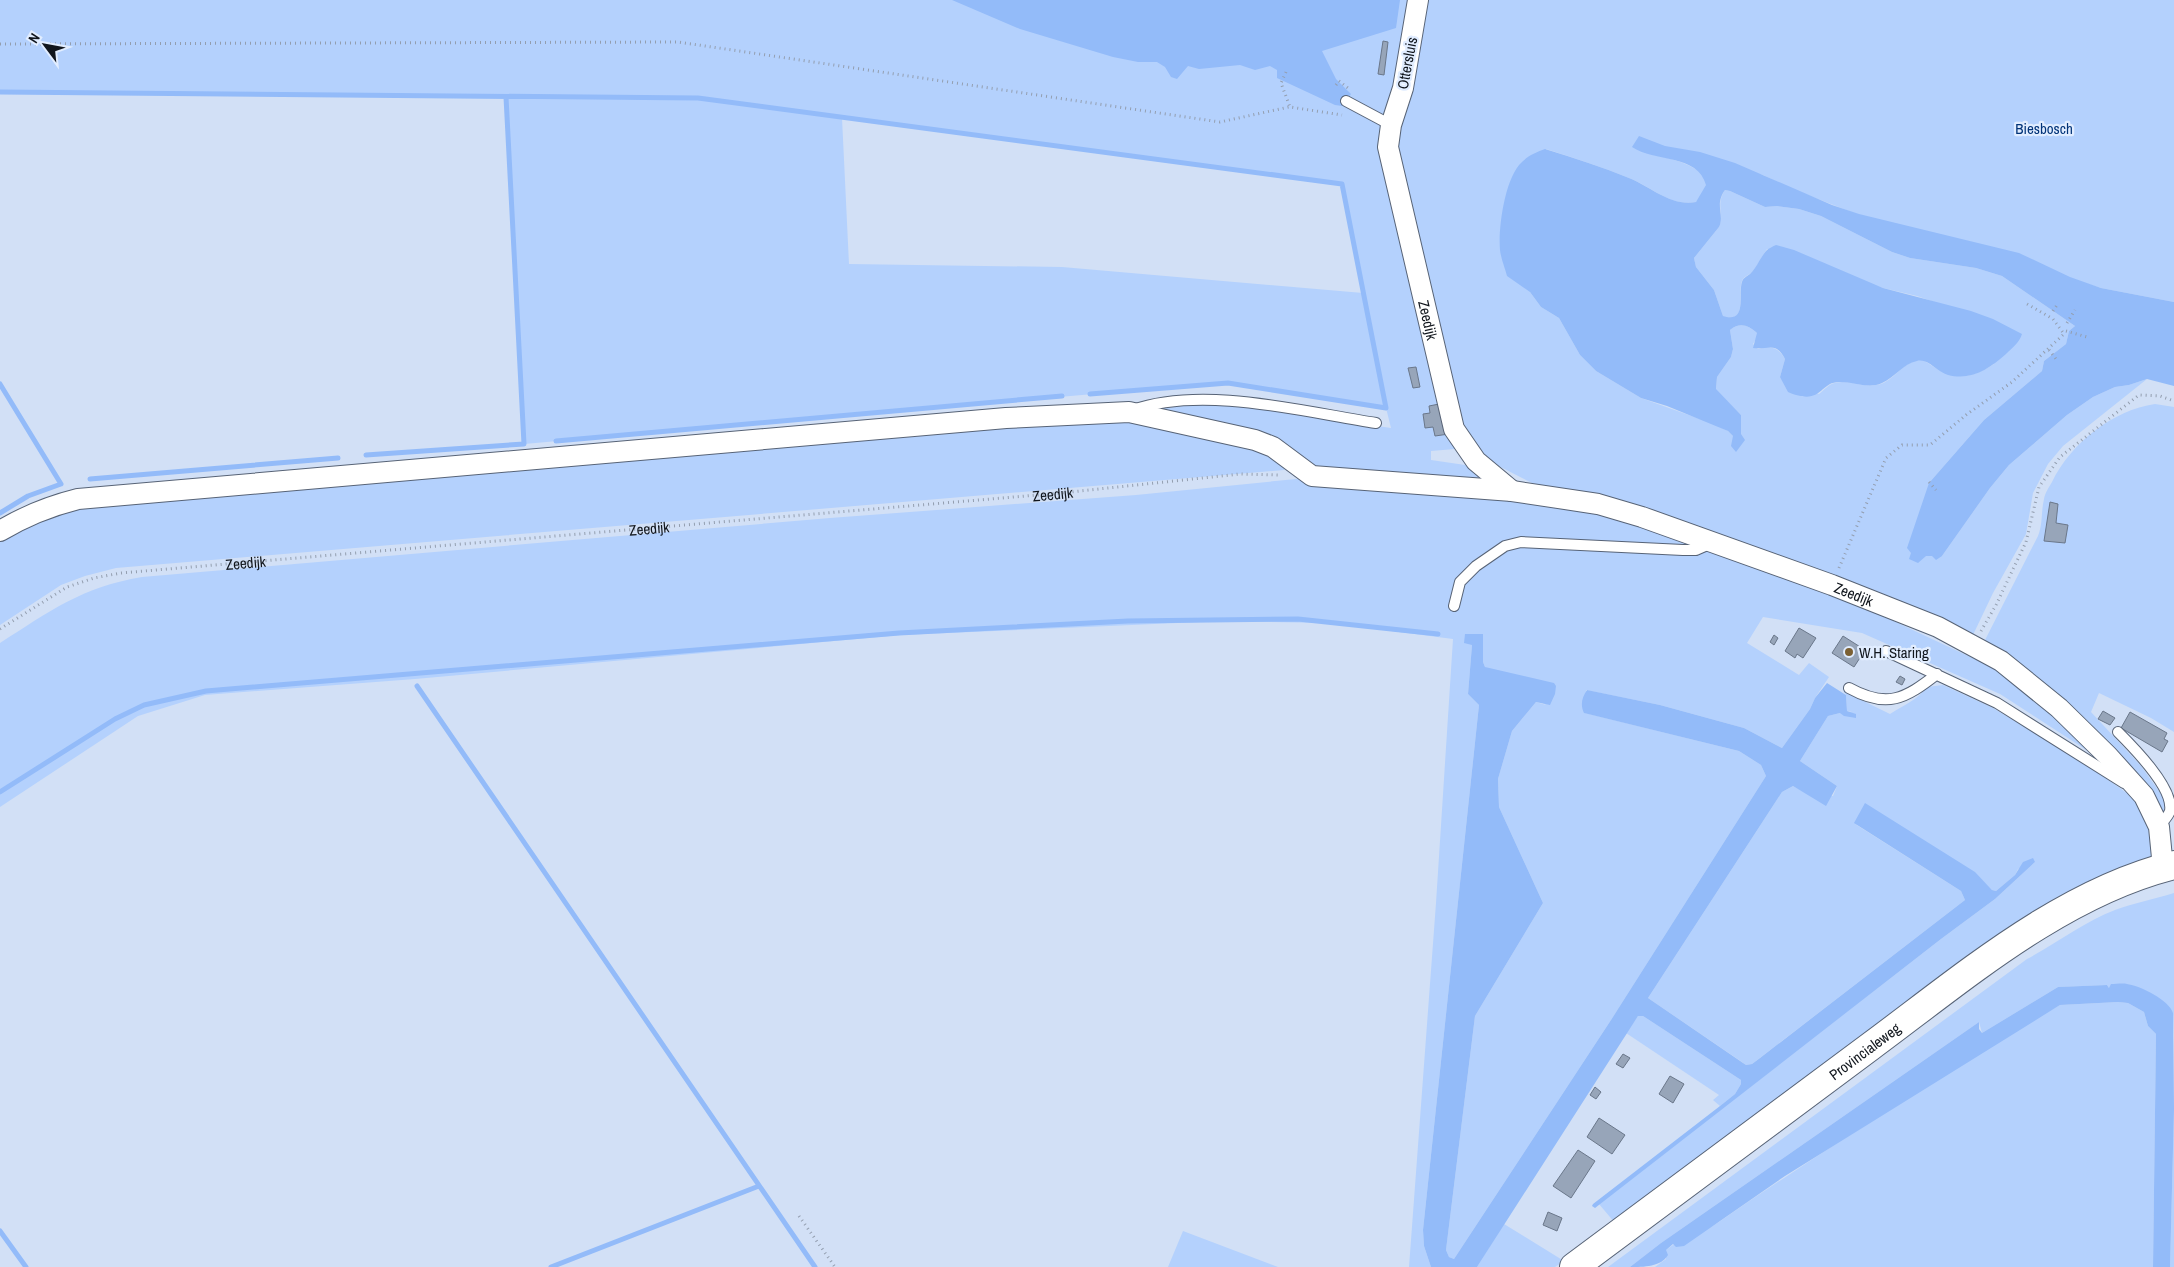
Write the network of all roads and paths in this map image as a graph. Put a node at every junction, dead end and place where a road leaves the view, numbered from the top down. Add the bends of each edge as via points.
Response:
1 (1418, 0) edge
2 (0, 44) edge
3 (1286, 72) dead end
4 (1346, 101) dead end
5 (1289, 107) junction
6 (1370, 114) junction
7 (1391, 126) junction
8 (2027, 304) dead end
9 (2057, 305) dead end
10 (2075, 310) dead end
11 (2053, 311) dead end
12 (2067, 322) dead end
13 (2066, 331) dead end
14 (2087, 337) dead end
15 (2049, 350) dead end
16 (2056, 359) dead end
17 (2174, 401) edge
18 (1128, 412) junction
19 (1376, 423) dead end
20 (1312, 476) junction
21 (1929, 482) dead end
22 (1936, 490) dead end
23 (1512, 491) junction
24 (0, 531) edge
25 (1712, 542) junction
26 (1832, 585) junction
27 (1454, 606) dead end
28 (0, 629) edge
29 (1973, 644) junction
30 (1886, 651) dead end
31 (1937, 674) junction
32 (1849, 688) dead end
33 (2118, 732) dead end
34 (2144, 796) junction
35 (2159, 827) junction
36 (2168, 866) edge
37 (799, 1216) dead end
38 (835, 1267) edge
39 (1574, 1267) edge

1 - 7 street, Ottersluis via 1403,88
2 - 5 path via 678,42 1220,122
3 - 5 path via 1281,82
4 - 6 lane
5 - 6 path via 1340,115
6 - 7 lane
7 - 23 street, Zeedijk via 1388,147 1454,429 1476,461
8 - 26 path via 2053,319 2064,334 2012,382 1930,445 1902,445 1886,458
9 - 11 path
10 - 12 path
13 - 14 path
15 - 16 path
17 - 29 path via 2160,396 2139,395 2060,457 2039,487 2026,542
18 - 19 lane via 1176,401 1233,400
18 - 20 street via 1255,440 1273,447
18 - 24 street via 1006,418 78,499 20,518
20 - 23 street, Zeedijk
20 - 28 path, Zeedijk via 1240,474 121,573 68,587
21 - 22 path
23 - 25 street, Zeedijk via 1598,504
25 - 26 street, Zeedijk
25 - 27 lane via 1696,550 1684,550 1521,542 1505,546 1476,566 1460,582
26 - 29 street, Zeedijk
29 - 34 street, Zeedijk via 2002,661 2059,708
30 - 31 lane
31 - 32 lane via 1914,692 1883,701 1864,697
31 - 34 lane via 1997,704
33 - 35 lane via 2155,768 2170,797 2171,810
34 - 35 street, Zeedijk
35 - 36 street, Zeedijk
36 - 39 main road, Provincialeweg via 2081,900 1995,955
37 - 38 path

